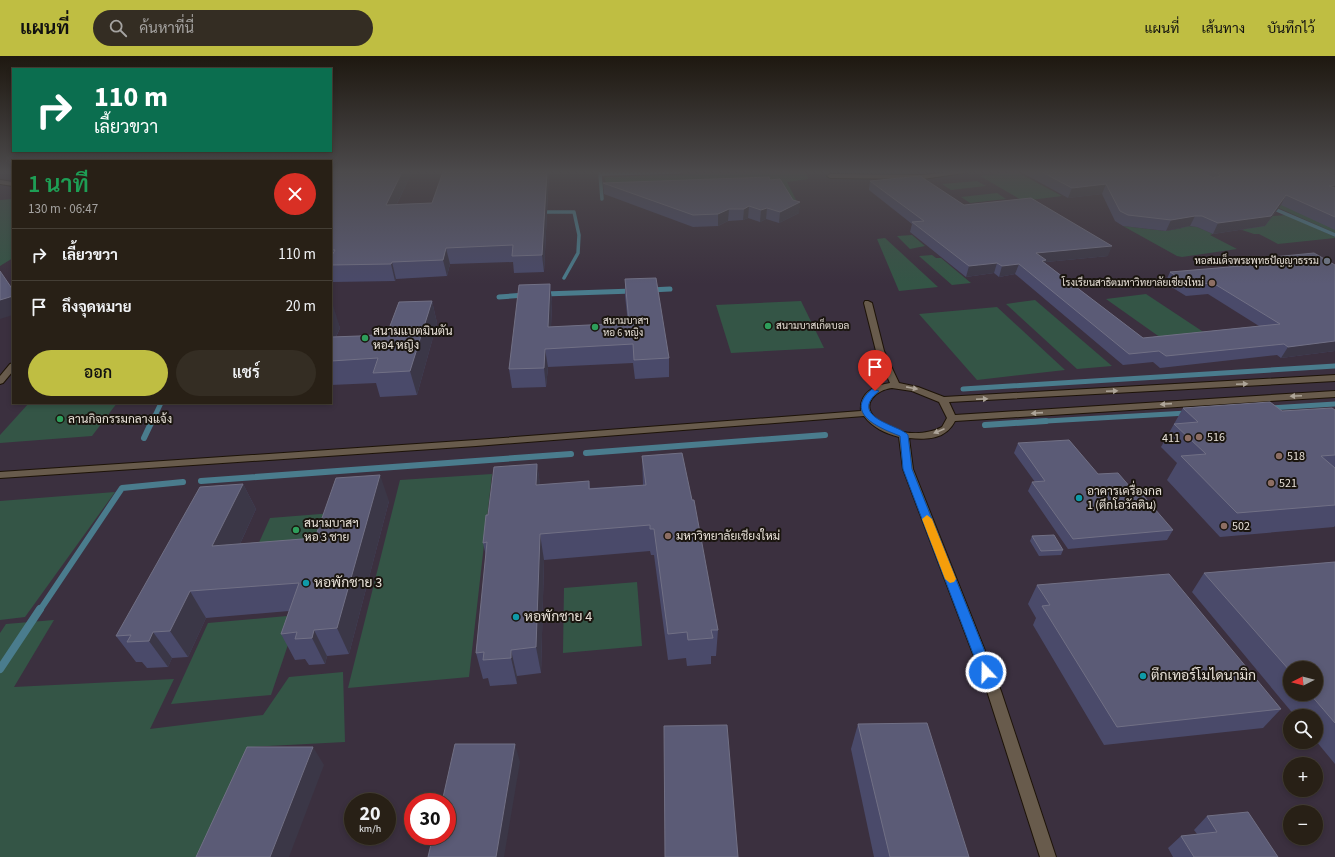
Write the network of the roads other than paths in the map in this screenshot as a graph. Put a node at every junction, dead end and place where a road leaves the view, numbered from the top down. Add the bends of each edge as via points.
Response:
1 (868, 303) dead end
2 (12, 367) edge
3 (1335, 378) edge
4 (0, 381) edge
5 (896, 386) junction
6 (1335, 394) edge
7 (943, 400) junction
8 (867, 413) junction
9 (952, 418) junction
10 (904, 435) junction
11 (0, 475) edge
12 (1048, 857) edge

1 - 5 street via 880,351
2 - 4 street
7 -> 3 street
5 -> 7 street via 911,387
5 - 8 street via 875,391 868,396 865,404
6 -> 9 street
7 - 9 street
8 - 10 street via 880,425
8 - 11 street via 476,443
9 -> 10 street via 946,428 928,436
10 - 12 street via 908,469 994,692

